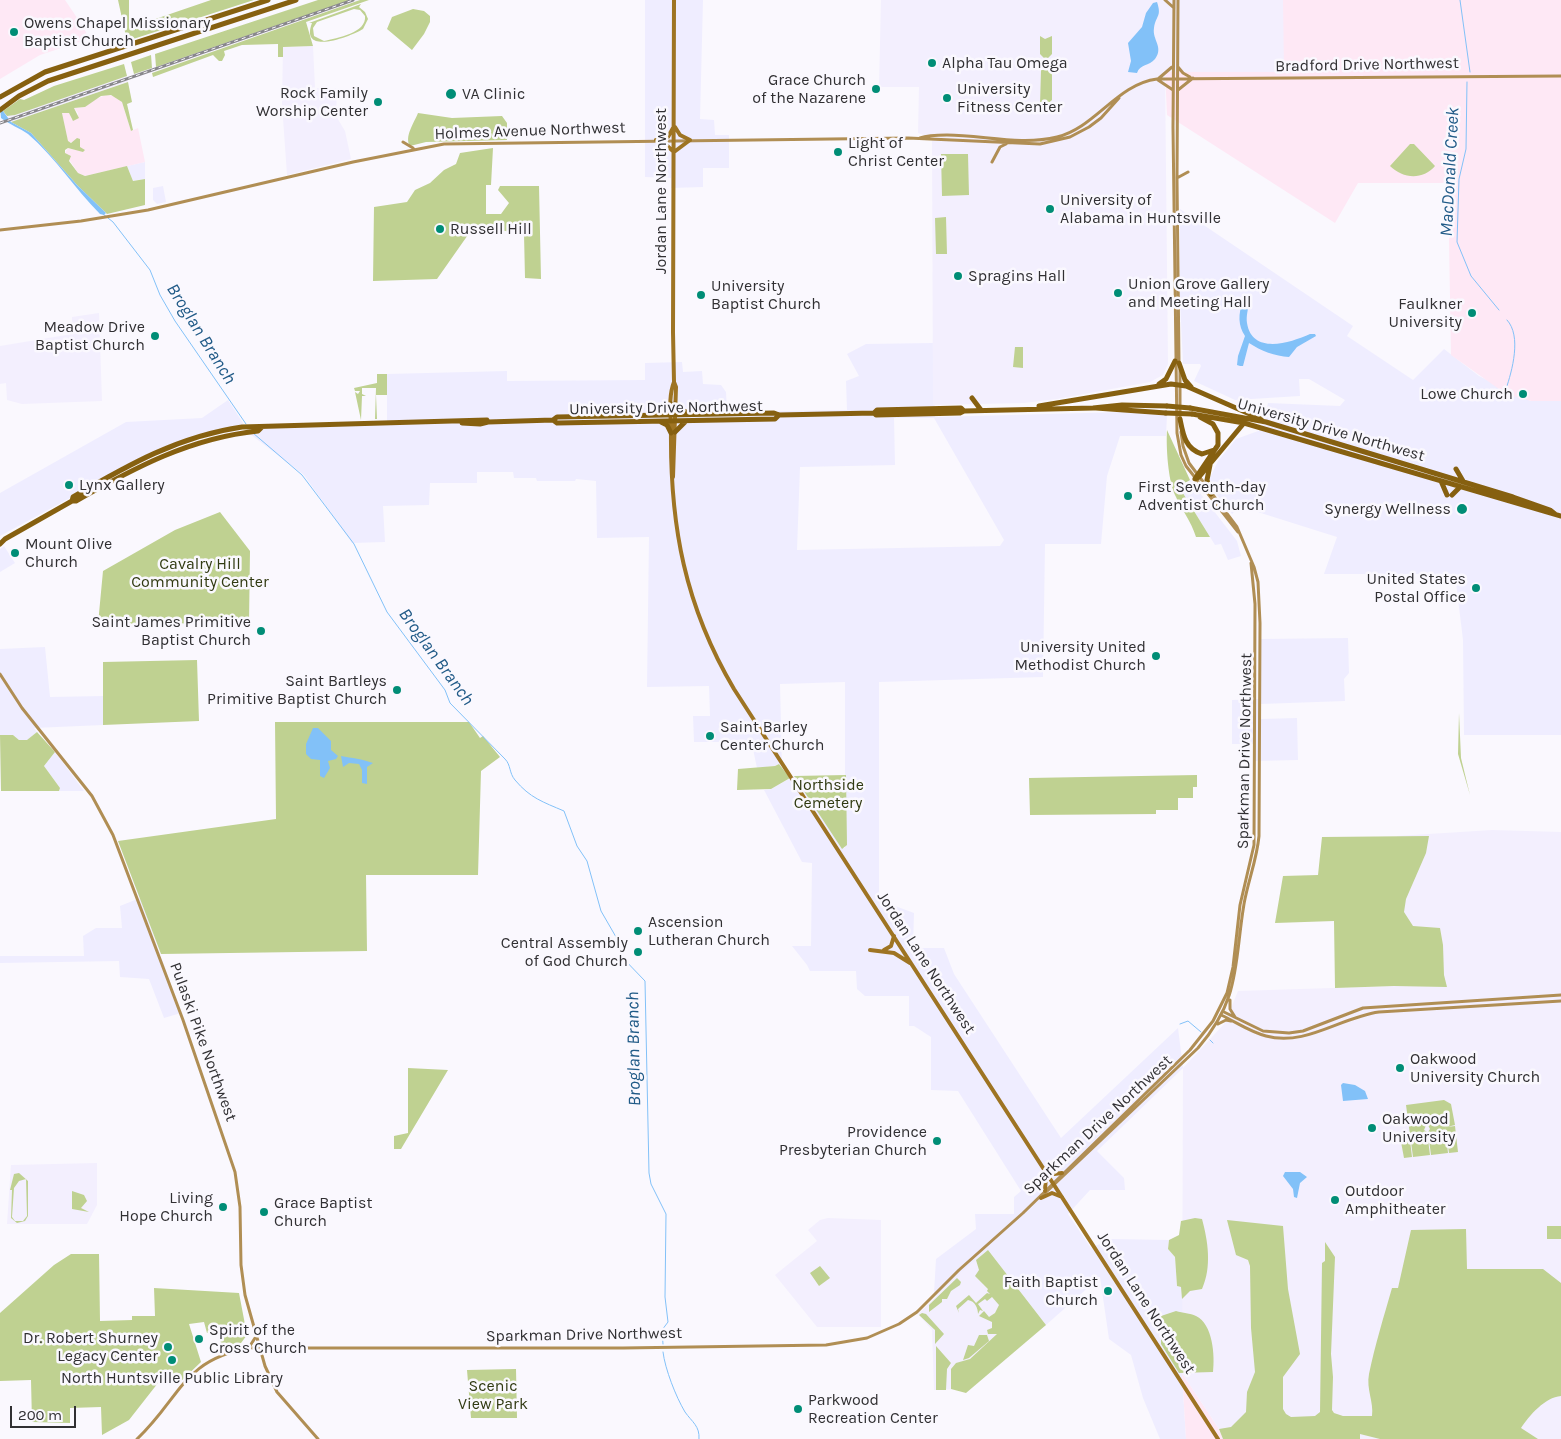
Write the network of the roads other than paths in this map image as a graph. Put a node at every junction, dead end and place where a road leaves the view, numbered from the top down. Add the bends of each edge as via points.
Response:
1 (268, 0) edge
2 (296, 0) edge
3 (674, 0) edge
4 (1165, 0) edge
5 (1174, 0) edge
6 (1178, 0) edge
7 (1174, 9) junction
8 (1173, 66) junction
9 (1178, 67) junction
10 (1561, 76) edge
11 (1175, 78) junction
12 (1193, 78) junction
13 (1157, 79) junction
14 (1173, 90) junction
15 (1178, 91) junction
16 (0, 97) edge
17 (1120, 97) junction
18 (0, 110) edge
19 (674, 126) junction
20 (920, 138) junction
21 (656, 140) junction
22 (674, 140) junction
23 (690, 140) junction
24 (1008, 143) junction
25 (416, 148) junction
26 (674, 152) junction
27 (396, 153) junction
28 (992, 162) dead end
29 (1188, 172) dead end
30 (1177, 178) junction
31 (0, 230) edge
32 (1177, 362) junction
33 (1156, 385) junction
34 (1178, 385) junction
35 (1191, 388) junction
36 (972, 398) dead end
37 (673, 404) junction
38 (1148, 405) junction
39 (1093, 408) junction
40 (981, 410) junction
41 (1008, 410) junction
42 (1117, 410) junction
43 (964, 411) junction
44 (874, 412) junction
45 (916, 412) junction
46 (673, 414) junction
47 (691, 414) junction
48 (1192, 414) junction
49 (662, 415) junction
50 (779, 415) junction
51 (1180, 419) junction
52 (553, 420) junction
53 (691, 420) junction
54 (658, 421) junction
55 (673, 421) junction
56 (1266, 422) junction
57 (1244, 423) junction
58 (243, 430) junction
59 (673, 432) junction
60 (1214, 449) junction
61 (152, 453) junction
62 (1210, 465) junction
63 (136, 468) junction
64 (1456, 469) dead end
65 (111, 475) junction
66 (1197, 477) junction
67 (1442, 481) junction
68 (1462, 484) junction
69 (98, 489) junction
70 (1211, 494) junction
71 (72, 501) junction
72 (1558, 515) edge
73 (1238, 533) junction
74 (2, 539) edge
75 (0, 544) edge
76 (1251, 563) junction
77 (0, 674) edge
78 (894, 936) junction
79 (870, 950) dead end
80 (884, 950) dead end
81 (915, 969) junction
82 (1231, 994) junction
83 (1561, 995) edge
84 (1561, 1001) edge
85 (1221, 1012) junction
86 (1236, 1018) junction
87 (1237, 1023) junction
88 (1216, 1026) junction
89 (1046, 1172) junction
90 (1062, 1173) junction
91 (1054, 1184) junction
92 (1045, 1191) junction
93 (1062, 1197) junction
94 (1040, 1198) junction
95 (1023, 1213) junction
96 (256, 1338) junction
97 (259, 1348) junction
98 (248, 1349) junction
99 (137, 1439) edge
100 (318, 1439) edge
101 (1218, 1439) edge

1 - 16 highway via 67,64 14,87
2 - 18 highway via 57,78 18,96
3 - 19 main road, Jordan Lane Northwest
4 - 7 main road
5 - 7 main road, Sparkman Drive Northwest
6 - 9 main road, Sparkman Drive Northwest
7 - 8 main road, Sparkman Drive Northwest
8 - 11 main road, Sparkman Drive Northwest
8 - 13 main road
9 - 11 main road, Sparkman Drive Northwest
9 - 12 main road
10 - 12 main road, Bradford Drive Northwest
11 - 12 main road, Bradford Drive Northwest
11 - 13 main road, Holmes Avenue Northwest
11 - 14 main road, Sparkman Drive Northwest
11 - 15 main road, Sparkman Drive Northwest
12 - 15 main road
13 - 14 main road
13 - 17 main road, Holmes Avenue Northwest
14 - 32 main road, Sparkman Drive Northwest
15 - 30 main road, Sparkman Drive Northwest
17 - 20 main road, Holmes Avenue Northwest via 1082,127 1056,138 1028,140 947,135
17 - 24 main road, Holmes Avenue Northwest via 1102,118 1070,137 1040,144
19 - 21 main road via 668,137
19 - 22 main road, Jordan Lane Northwest
19 - 23 main road via 680,135
20 - 23 main road, Holmes Avenue Northwest
20 - 24 main road, Holmes Avenue Northwest
21 - 22 main road, Holmes Avenue Northwest
21 - 25 main road, Holmes Avenue Northwest via 467,142
21 - 26 main road
22 - 23 main road, Holmes Avenue Northwest
22 - 26 main road, Jordan Lane Northwest
23 - 26 main road
24 - 28 main road via 1000,147
25 - 27 main road, Holmes Avenue Northwest
25 - 27 main road via 403,144
26 - 37 main road, Jordan Lane Northwest
27 - 31 main road, Holmes Avenue Northwest via 151,209 98,219
29 - 30 main road
30 - 32 main road, Sparkman Drive Northwest
32 - 33 highway via 1166,379
32 - 34 main road, Sparkman Drive Northwest
32 - 35 highway
33 - 34 highway
33 - 41 highway via 1077,401
34 - 35 highway
34 - 51 main road, Sparkman Drive Northwest
34 - 66 main road, Sparkman Drive Northwest via 1178,444 1181,455
35 - 56 highway
36 - 40 highway
37 - 46 main road, Jordan Lane Northwest
37 - 47 highway
37 - 49 highway
38 - 39 highway, University Drive Northwest
38 - 42 highway
38 - 56 highway, University Drive Northwest, bridge via 1190,408
39 - 41 highway, University Drive Northwest
39 - 42 highway, University Drive Northwest
40 - 41 highway, University Drive Northwest
40 - 43 highway, University Drive Northwest
42 - 48 highway, University Drive Northwest, bridge
43 - 45 highway, University Drive Northwest
43 - 45 highway, University Drive Northwest via 960,408
44 - 45 highway, University Drive Northwest
44 - 45 highway, University Drive Northwest via 876,415
44 - 50 highway, University Drive Northwest
46 - 47 highway, University Drive Northwest
46 - 49 highway, University Drive Northwest
46 - 55 main road, Jordan Lane Northwest
47 - 50 highway, University Drive Northwest
48 - 57 highway, University Drive Northwest
48 - 60 highway via 1209,420 1216,428 1219,439
49 - 52 highway, University Drive Northwest via 557,417
50 - 53 highway, University Drive Northwest via 774,419
51 - 60 highway via 1191,449 1202,454
51 - 66 main road, Sparkman Drive Northwest via 1182,446
52 - 54 highway, University Drive Northwest
52 - 58 highway, University Drive Northwest
53 - 55 highway, University Drive Northwest
53 - 59 highway
54 - 55 highway, University Drive Northwest
54 - 59 highway
55 - 59 main road, Jordan Lane Northwest
56 - 68 highway, University Drive Northwest
57 - 62 highway
57 - 67 highway, University Drive Northwest
58 - 61 highway, University Drive Northwest via 203,434
58 - 63 highway, University Drive Northwest via 189,445
59 - 78 main road, Jordan Lane Northwest via 675,522 683,568 697,615 715,655
60 - 66 highway
61 - 63 highway
61 - 65 highway, University Drive Northwest
62 - 66 highway
62 - 70 highway via 1208,480
63 - 69 highway, University Drive Northwest
64 - 68 highway
65 - 69 highway via 112,478
65 - 71 highway, University Drive Northwest via 73,497
66 - 70 main road, Sparkman Drive Northwest
66 - 73 main road, Sparkman Drive Northwest
67 - 68 highway, University Drive Northwest
67 - 68 highway via 1450,495
68 - 72 highway, University Drive Northwest
69 - 71 highway, University Drive Northwest
70 - 73 main road, Sparkman Drive Northwest via 1237,527
71 - 74 highway, University Drive Northwest
73 - 76 main road, Sparkman Drive Northwest
74 - 75 highway, University Drive Northwest
76 - 82 main road, Sparkman Drive Northwest via 1260,601 1259,836 1244,905 1237,972
76 - 85 main road, Sparkman Drive Northwest via 1255,604 1254,838 1240,905 1232,975
77 - 96 main road, Pulaski Pike Northwest via 22,708 102,811 150,931 235,1172 240,1207 242,1279
78 - 80 main road via 892,946
78 - 81 main road, Jordan Lane Northwest
79 - 81 main road via 894,953
81 - 89 main road, Jordan Lane Northwest
82 - 85 main road, Sparkman Drive Northwest
82 - 86 main road via 1230,1009
83 - 86 main road via 1363,1008 1303,1031 1289,1033 1263,1031
84 - 87 main road via 1379,1012 1356,1016 1293,1038 1268,1037
85 - 86 main road
85 - 87 main road
85 - 88 main road, Sparkman Drive Northwest
85 - 90 main road, Sparkman Drive Northwest via 1190,1050
87 - 88 main road via 1226,1020
88 - 91 main road, Sparkman Drive Northwest via 1198,1048
89 - 90 main road
89 - 91 main road, Jordan Lane Northwest
89 - 92 main road
90 - 91 main road, Sparkman Drive Northwest
91 - 92 main road, Sparkman Drive Northwest
91 - 93 main road, Jordan Lane Northwest
91 - 94 main road, Sparkman Drive Northwest
92 - 95 main road, Sparkman Drive Northwest
93 - 94 main road via 1052,1193
93 - 101 main road, Jordan Lane Northwest
94 - 95 main road, Sparkman Drive Northwest
95 - 97 main road, Sparkman Drive Northwest via 911,1317 875,1336 843,1344
96 - 97 main road, Pulaski Pike Northwest
96 - 98 main road
97 - 98 main road, Sparkman Drive Northwest
97 - 100 main road, Pulaski Pike Northwest via 273,1386
98 - 99 main road, Sparkman Drive Northwest via 217,1356 196,1370

